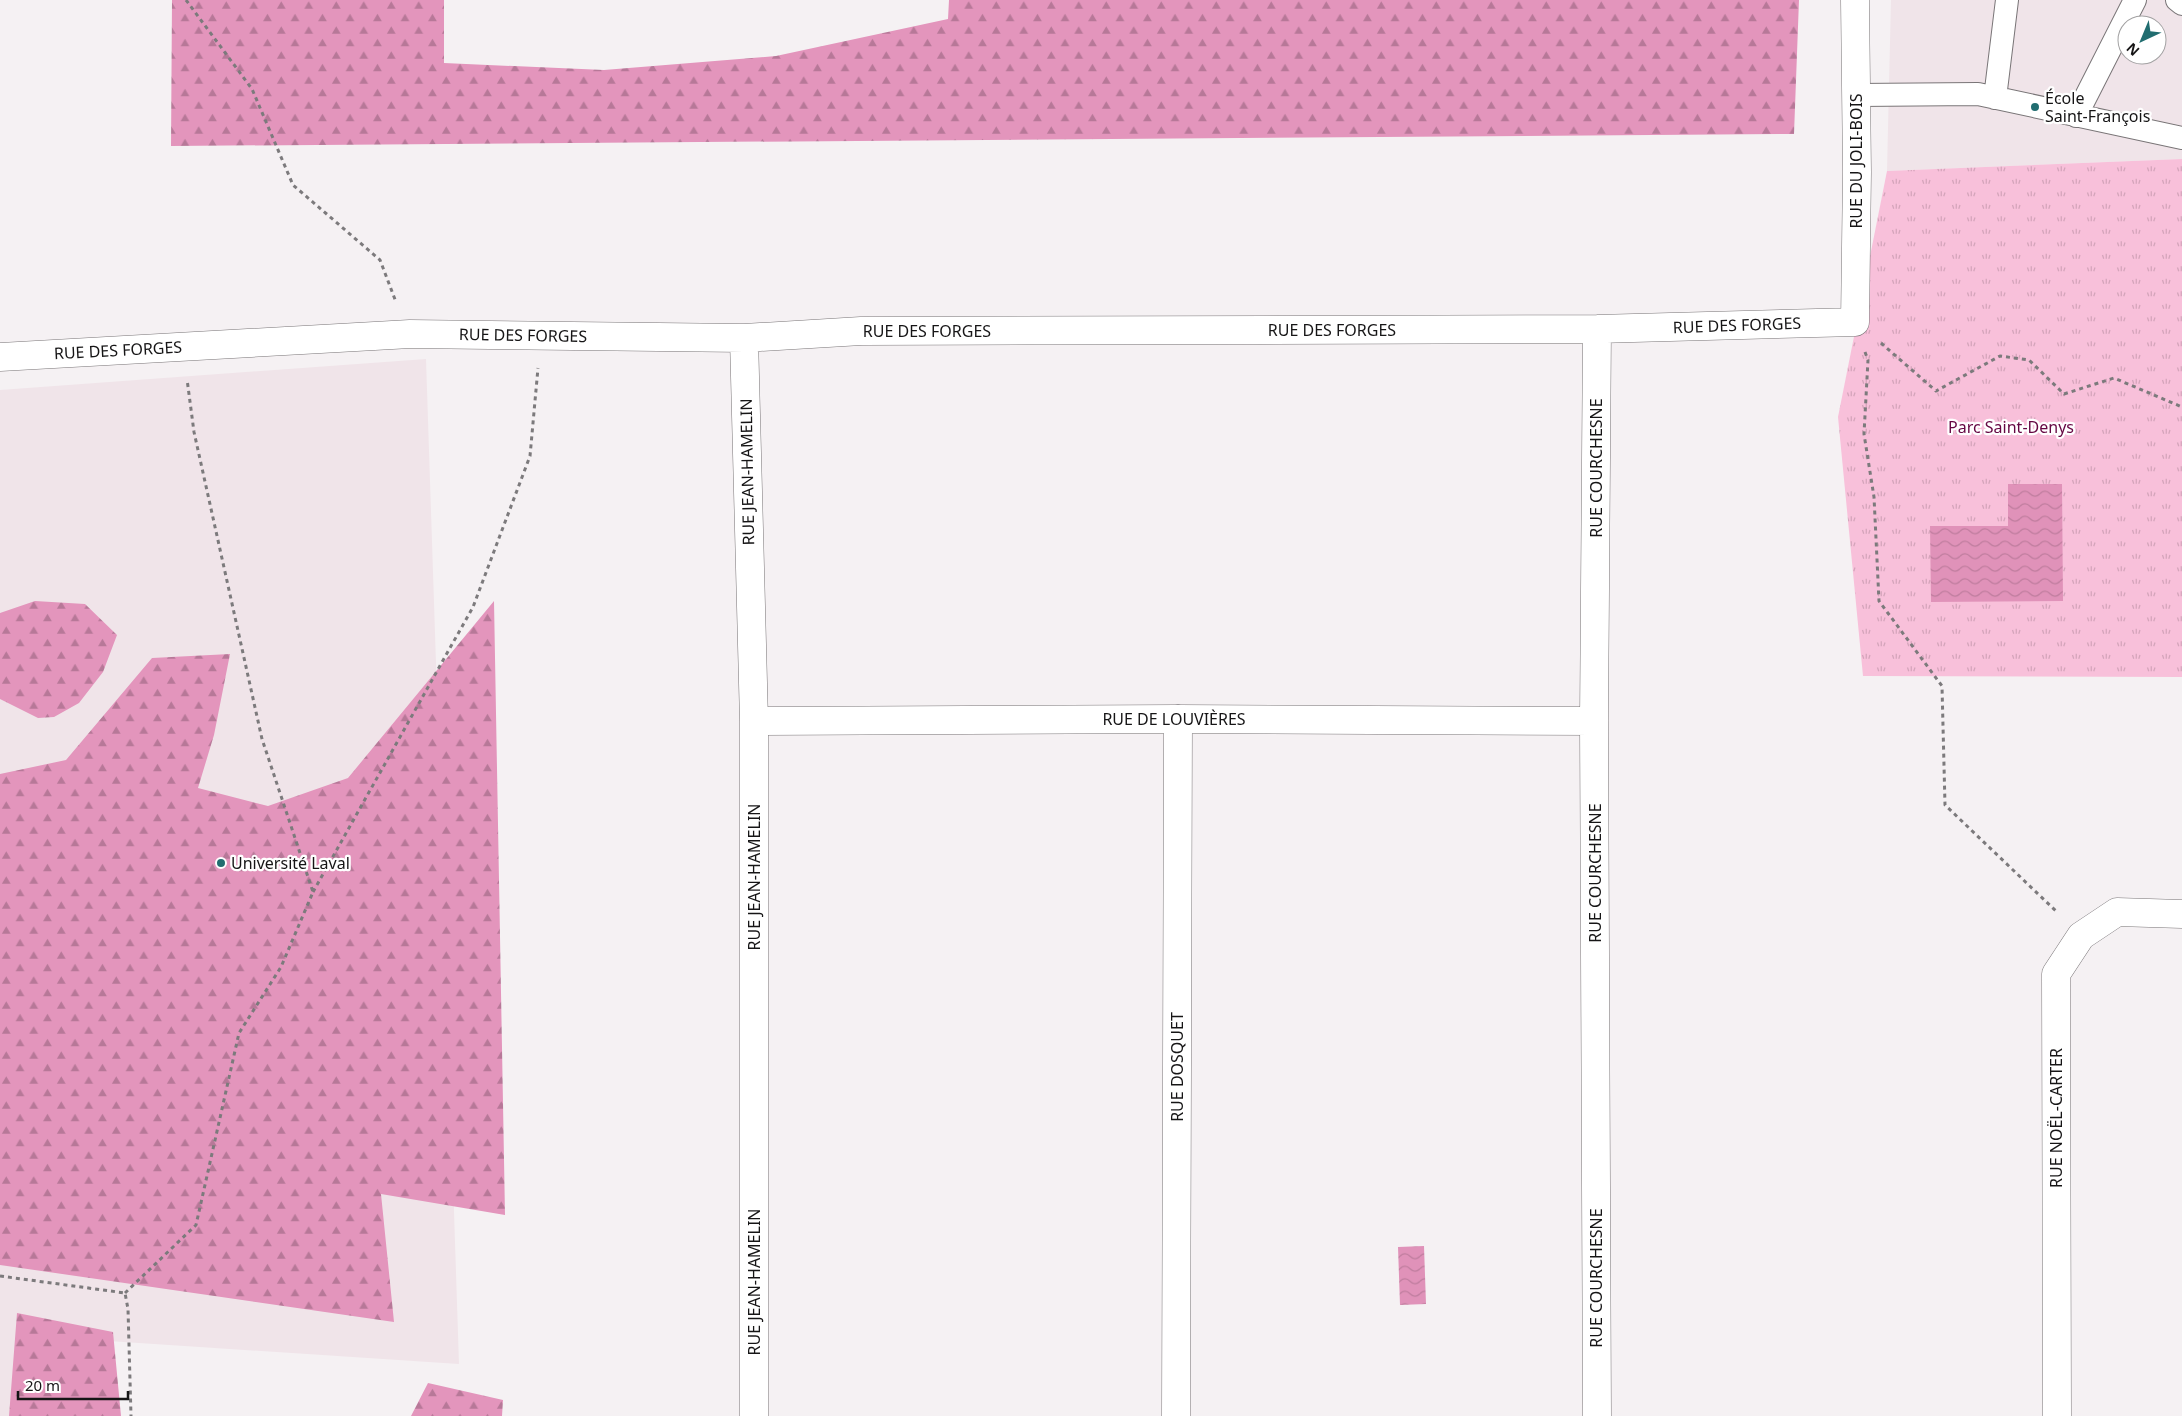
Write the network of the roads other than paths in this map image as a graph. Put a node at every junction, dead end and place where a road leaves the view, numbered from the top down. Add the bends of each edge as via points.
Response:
1 (1854, 0) edge
2 (2007, 0) edge
3 (2135, 0) edge
4 (2177, 0) edge
5 (2182, 4) edge
6 (1857, 95) junction
7 (1995, 98) junction
8 (2076, 116) junction
9 (2182, 138) edge
10 (1855, 322) joint
11 (1597, 329) junction
12 (744, 338) junction
13 (0, 357) edge
14 (1178, 719) junction
15 (754, 721) junction
16 (1594, 721) junction
17 (2182, 914) edge
18 (754, 1416) edge
19 (1176, 1416) edge
20 (1597, 1416) edge
21 (2057, 1416) edge

1 - 6 street, RUE DU JOLI-BOIS
2 - 7 lane
3 - 8 lane
4 - 5 lane
6 - 7 lane via 1978,94
6 - 10 street, RUE DU JOLI-BOIS
7 - 8 lane
8 - 9 lane
10 - 11 street, RUE DES FORGES
11 - 12 street, RUE DES FORGES via 861,331
11 - 16 street, RUE COURCHESNE
12 - 13 street, RUE DES FORGES via 410,334
12 - 15 street, RUE JEAN-HAMELIN
14 - 15 street, RUE DE LOUVIÈRES
14 - 16 street, RUE DE LOUVIÈRES
14 - 19 street, RUE DOSQUET
15 - 18 street, RUE JEAN-HAMELIN
16 - 20 street, RUE COURCHESNE
17 - 21 street, RUE NOËL-CARTER via 2117,912 2081,936 2056,974

